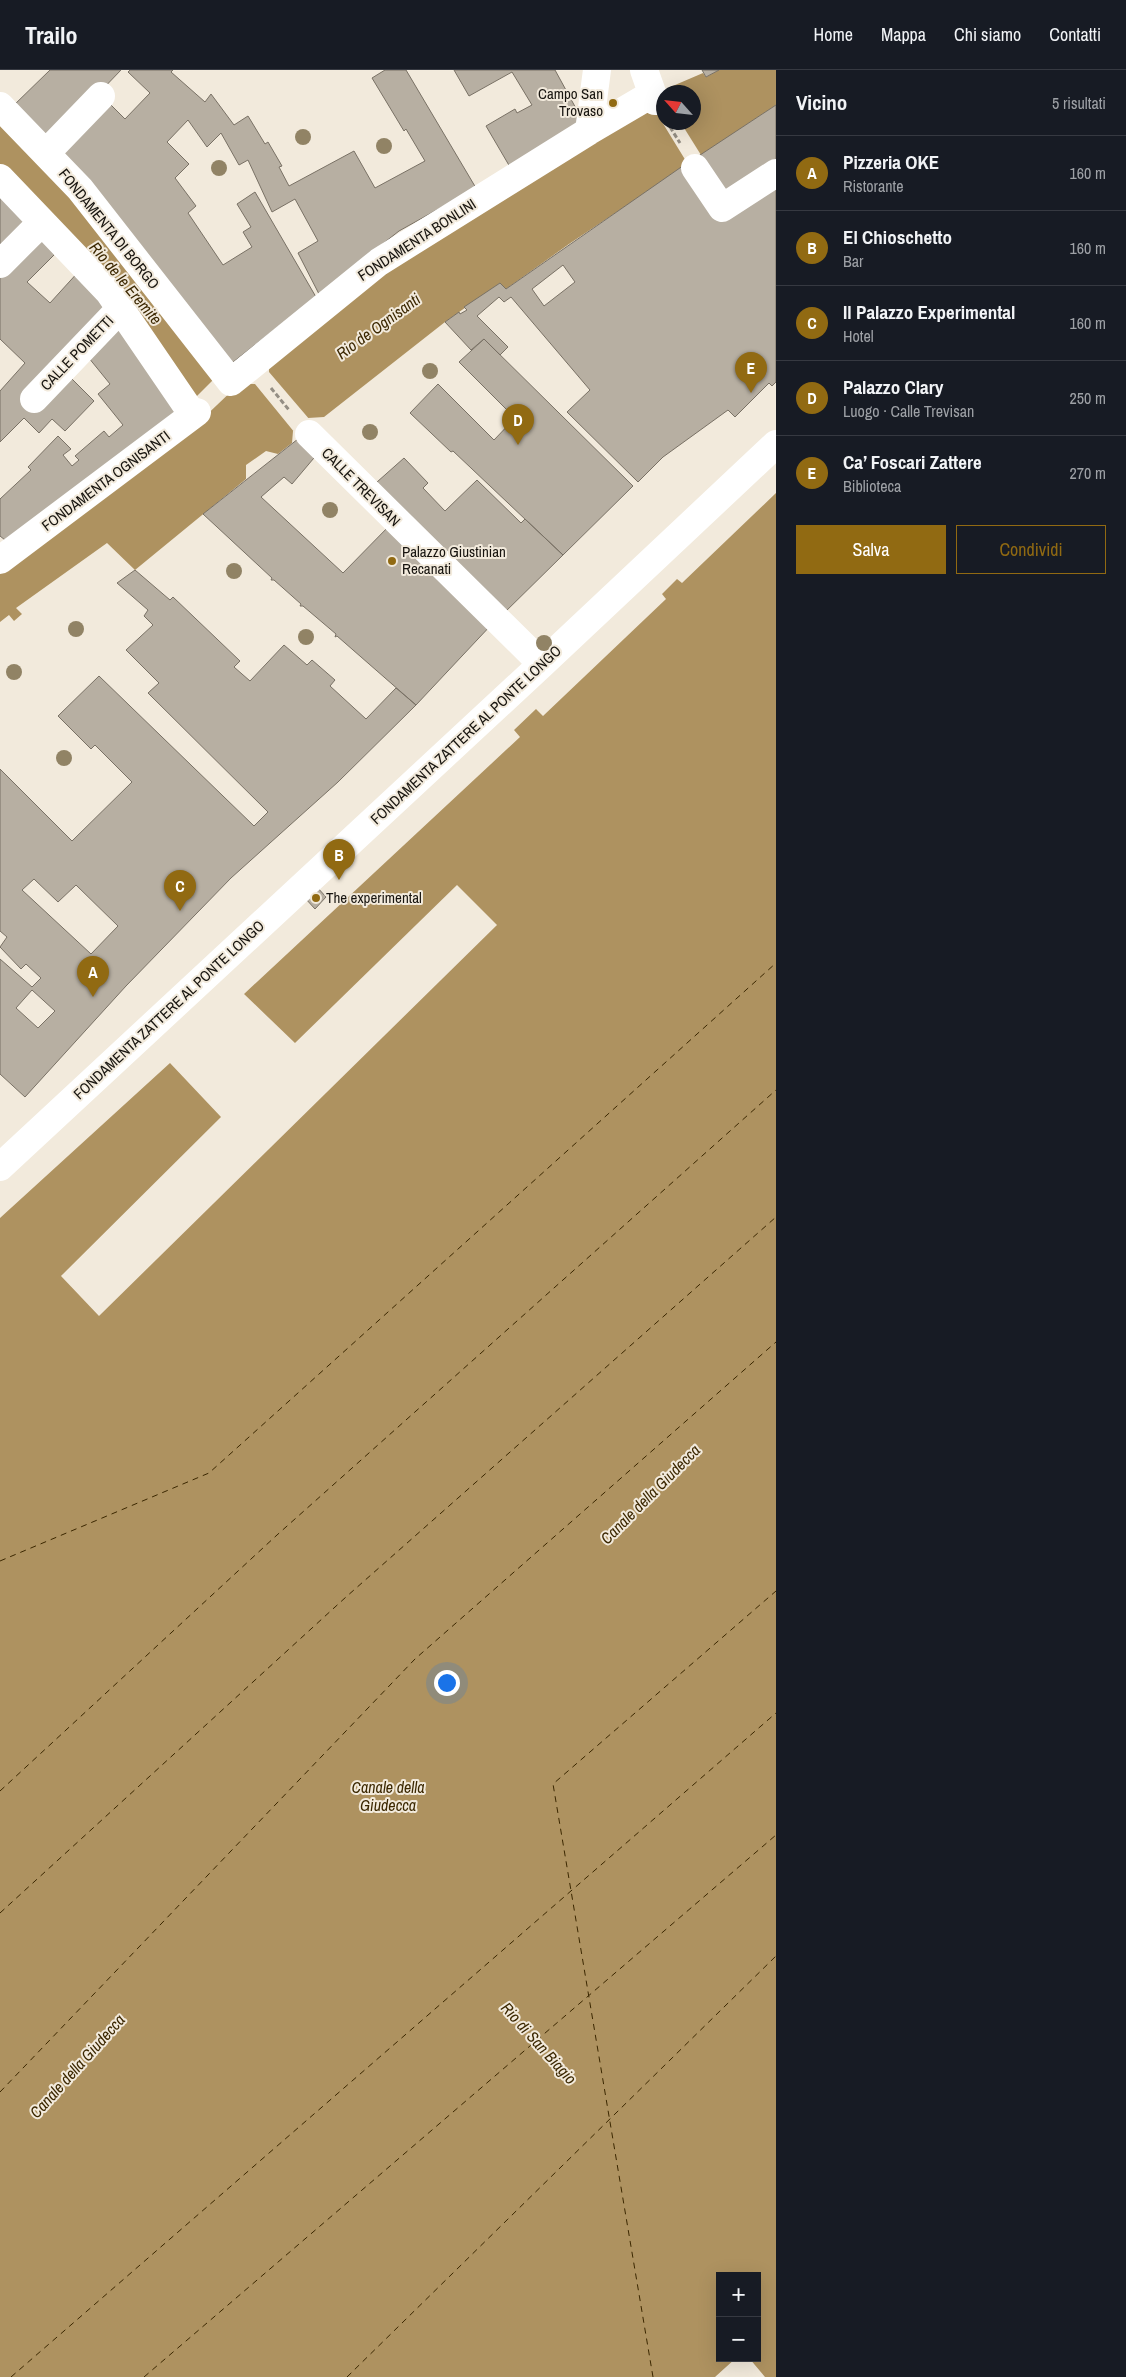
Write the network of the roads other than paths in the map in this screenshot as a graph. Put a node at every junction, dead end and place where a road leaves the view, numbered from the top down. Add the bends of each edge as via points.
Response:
1 (597, 70) edge
2 (650, 88) edge
3 (101, 96) dead end
4 (0, 106) edge
5 (589, 131) junction
6 (47, 152) junction
7 (695, 168) dead end
8 (776, 173) edge
9 (0, 178) edge
10 (42, 222) junction
11 (0, 264) edge
12 (121, 308) junction
13 (231, 382) joint
14 (34, 399) dead end
15 (309, 434) dead end
16 (776, 444) edge
17 (8, 555) edge
18 (542, 664) junction
19 (2, 1160) edge

1 - 5 street
2 - 5 street
3 - 6 street
4 - 6 street, FONDAMENTA DI BORGO
5 - 13 street, FONDAMENTA BONLINI via 378,262
6 - 13 street, FONDAMENTA DI BORGO via 80,189
7 - 8 street via 722,208
9 - 10 street
10 - 11 street
10 - 12 street
12 - 14 street, CALLE POMETTI
12 - 17 street, FONDAMENTA OGNISANTI via 195,413
15 - 18 street, CALLE TREVISAN
16 - 18 street, FONDAMENTA ZATTERE AL PONTE LONGO
18 - 19 street, FONDAMENTA ZATTERE AL PONTE LONGO

